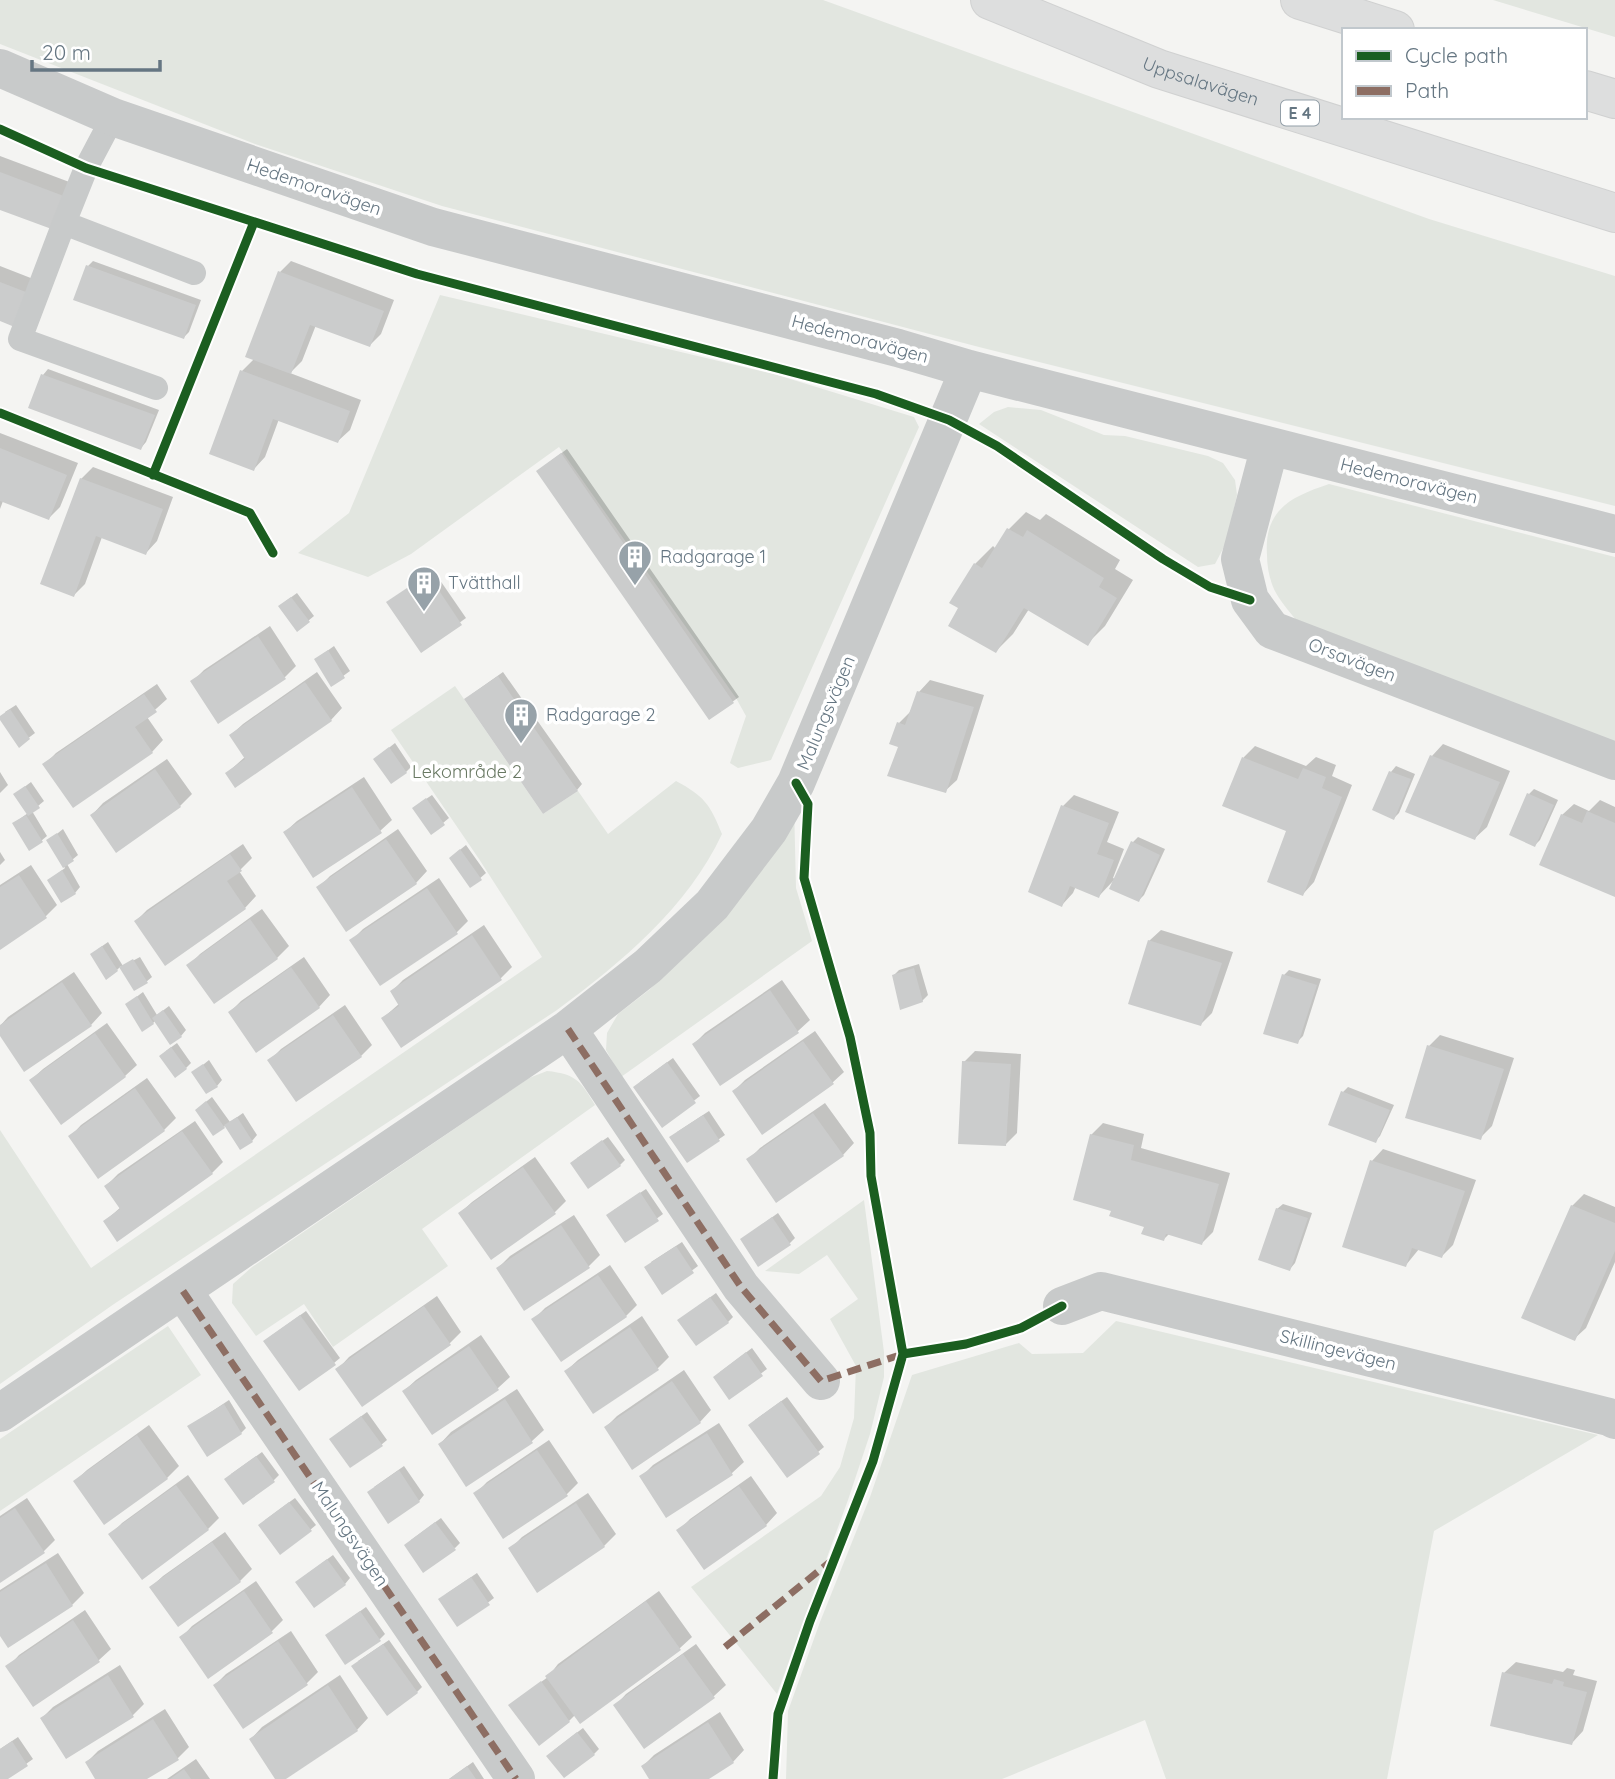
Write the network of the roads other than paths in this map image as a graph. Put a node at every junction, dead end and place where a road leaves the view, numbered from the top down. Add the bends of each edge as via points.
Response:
1 (990, 0) edge
2 (1300, 0) edge
3 (1389, 28) edge
4 (0, 68) edge
5 (1587, 91) edge
6 (1615, 99) edge
7 (113, 117) junction
8 (1615, 213) edge
9 (64, 223) junction
10 (194, 273) dead end
11 (969, 369) junction
12 (156, 387) dead end
13 (1270, 446) junction
14 (1615, 534) edge
15 (1615, 761) edge
16 (568, 1029) junction
17 (183, 1291) junction
18 (1062, 1306) dead end
19 (821, 1381) dead end
20 (0, 1413) edge
21 (1615, 1420) edge
22 (516, 1779) edge

1 - 8 highway, Uppsalavägen / E 4 via 1159,69
2 - 3 highway
4 - 7 street, Hedemoravägen
5 - 6 highway
7 - 9 lane
7 - 11 street, Hedemoravägen via 433,226
9 - 10 lane
9 - 12 lane via 20,339
11 - 13 street, Hedemoravägen
11 - 16 street, Malungsvägen via 796,783 769,830 712,905 648,966
13 - 14 street, Hedemoravägen
13 - 15 street, Orsavägen via 1240,559 1250,600 1272,630
16 - 17 street, Malungsvägen
16 - 19 street via 741,1287
17 - 20 street, Malungsvägen
17 - 22 street, Malungsvägen
18 - 21 street, Skillingevägen via 1101,1291

